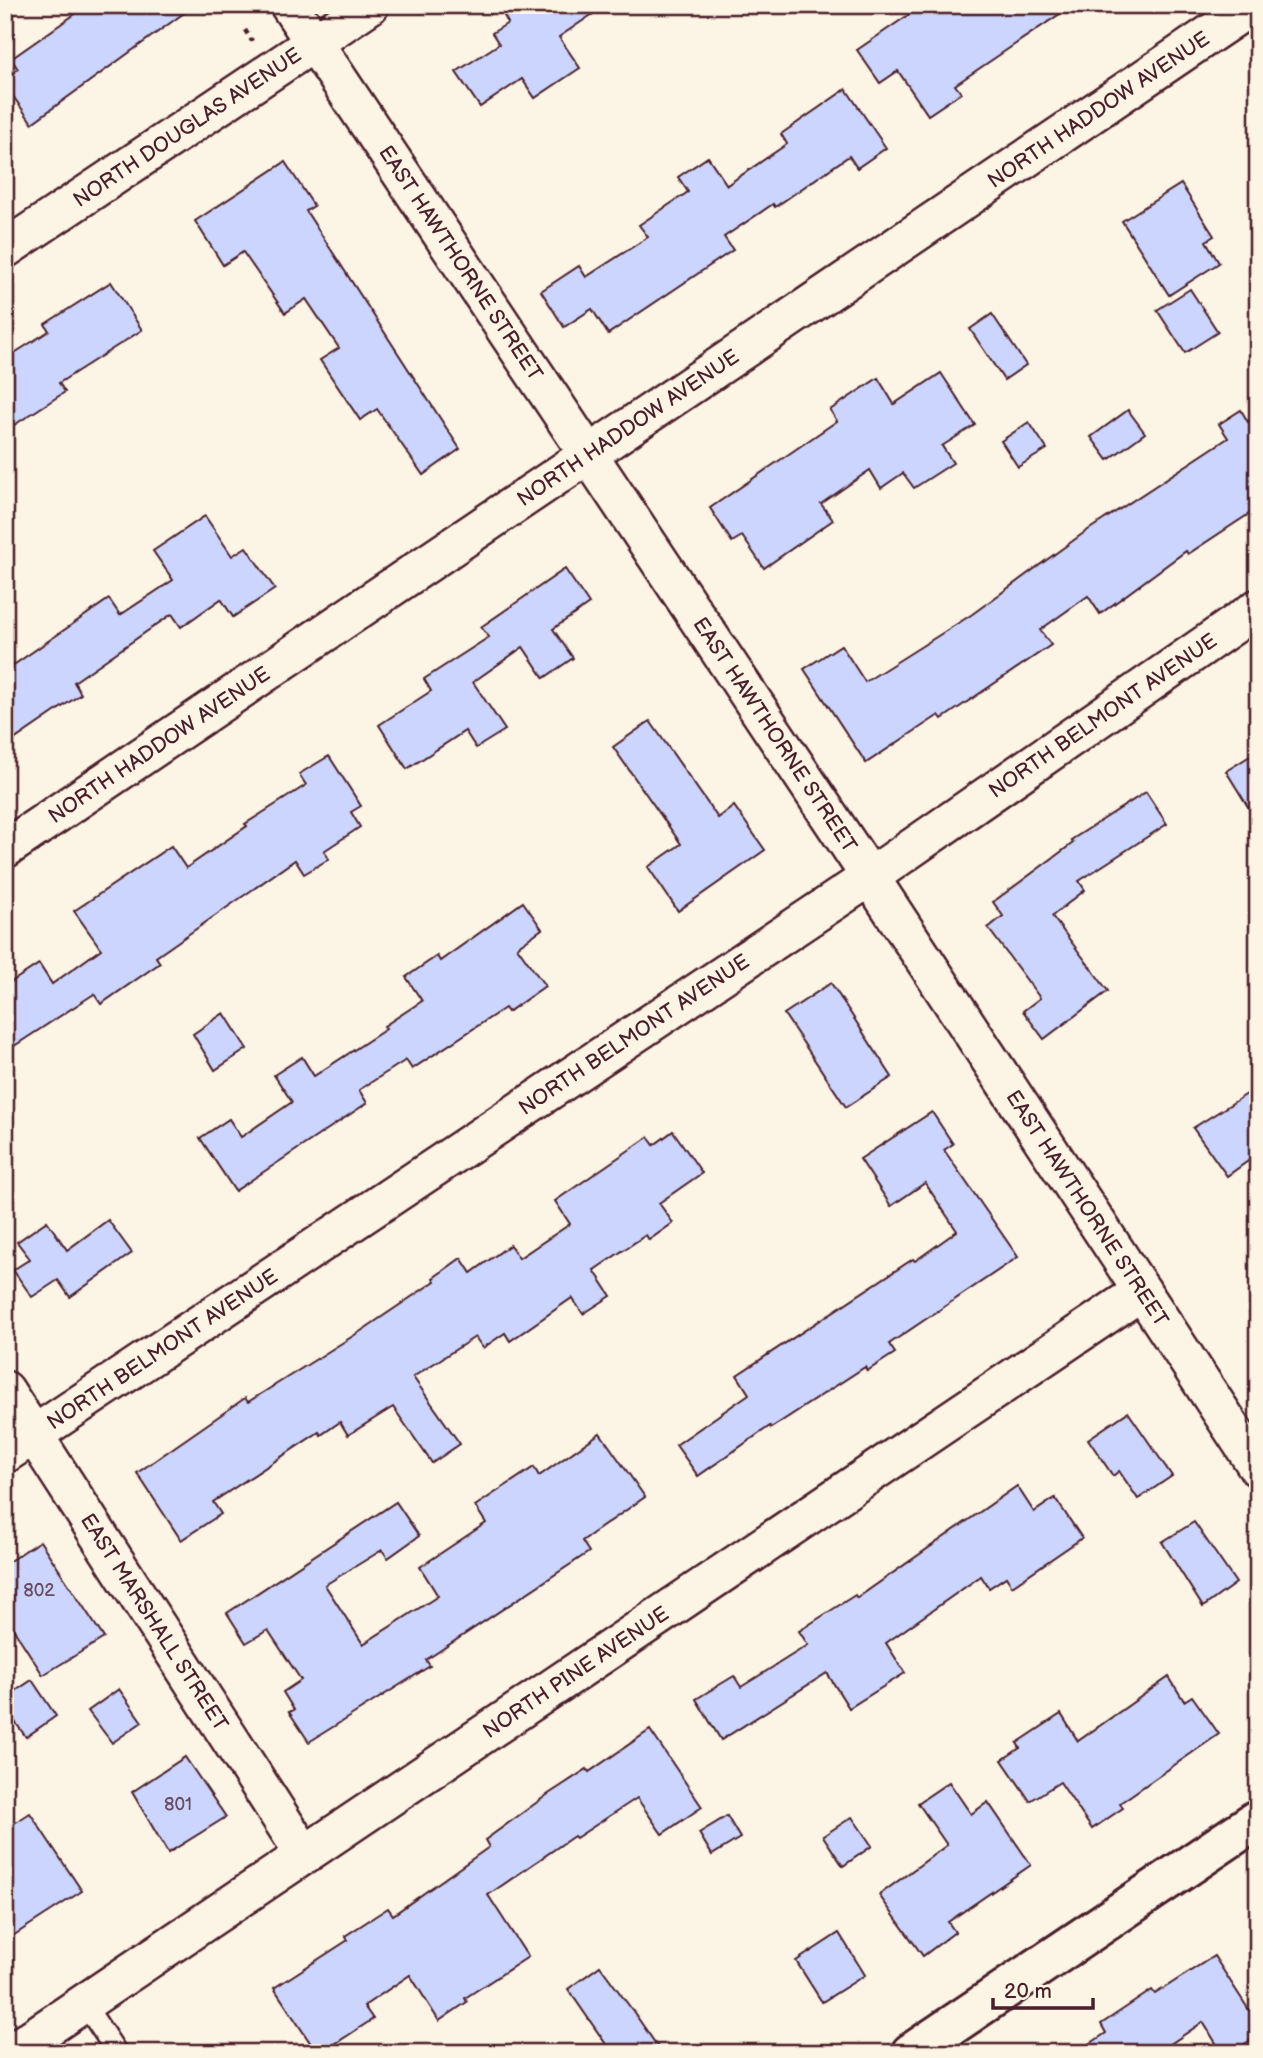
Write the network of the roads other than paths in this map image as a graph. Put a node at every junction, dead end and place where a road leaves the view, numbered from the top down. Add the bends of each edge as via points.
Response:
1 (289, 5) edge
2 (370, 5) edge
3 (1253, 5) edge
4 (314, 43) junction
5 (5, 249) edge
6 (589, 456) junction
7 (1258, 608) edge
8 (5, 849) edge
9 (870, 877) junction
10 (1142, 1291) junction
11 (5, 1390) edge
12 (35, 1434) junction
13 (5, 1454) edge
14 (1258, 1468) edge
15 (1258, 1819) edge
16 (304, 1854) junction
17 (84, 2003) junction
18 (10, 2053) edge
19 (117, 2053) edge
20 (911, 2053) edge

1 - 4 street, EAST HAWTHORNE STREET
2 - 4 street, NORTH DOUGLAS AVENUE
3 - 6 street, NORTH HADDOW AVENUE
4 - 5 street, NORTH DOUGLAS AVENUE
4 - 6 street, EAST HAWTHORNE STREET
6 - 8 street, NORTH HADDOW AVENUE
6 - 9 street, EAST HAWTHORNE STREET
7 - 9 street, NORTH BELMONT AVENUE
9 - 10 street, EAST HAWTHORNE STREET
9 - 12 street, NORTH BELMONT AVENUE
10 - 14 street, EAST HAWTHORNE STREET
10 - 16 street, NORTH PINE AVENUE
11 - 12 street, EAST MARSHALL STREET
12 - 13 street, NORTH BELMONT AVENUE
12 - 16 street, EAST MARSHALL STREET
15 - 20 main road
16 - 17 street, NORTH PINE AVENUE
17 - 18 street, NORTH PINE AVENUE
17 - 19 lane

